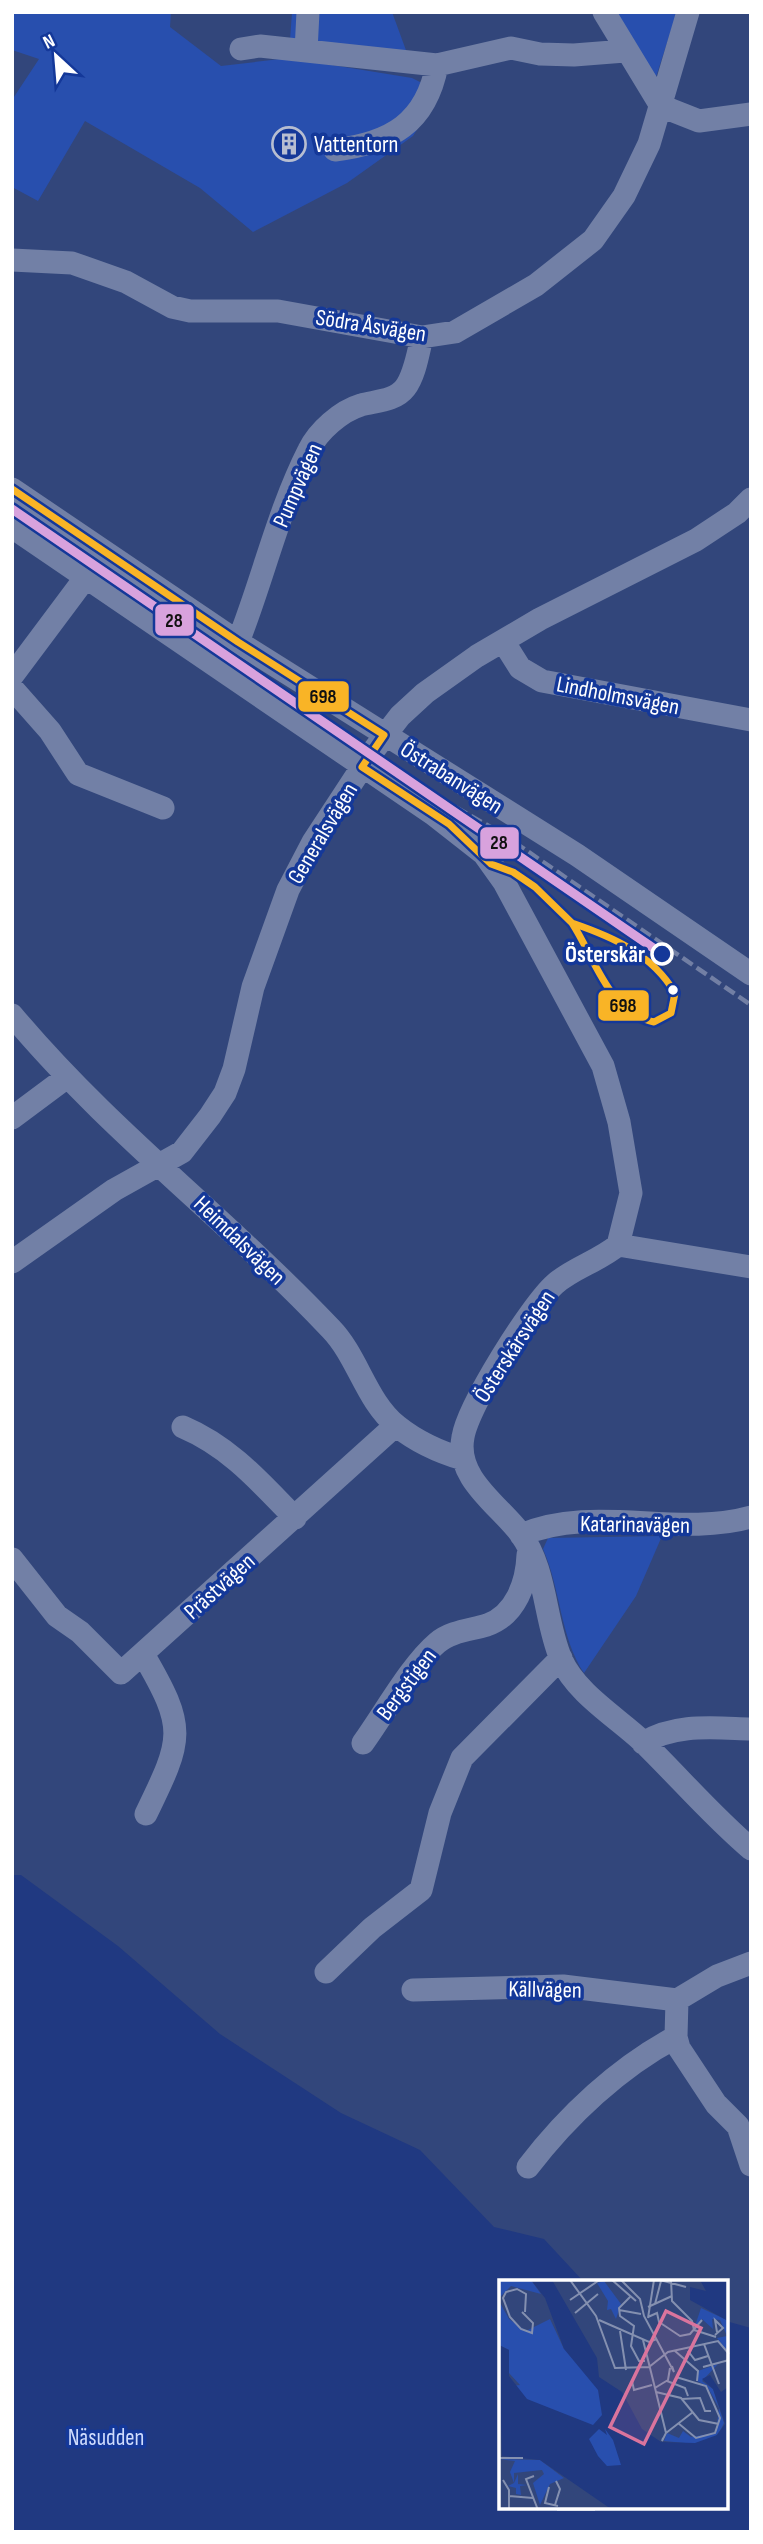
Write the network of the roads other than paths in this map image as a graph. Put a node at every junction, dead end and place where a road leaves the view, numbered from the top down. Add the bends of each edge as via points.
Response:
1 (308, 12) edge
2 (604, 12) edge
3 (688, 12) edge
4 (241, 49) dead end
5 (306, 51) junction
6 (625, 51) junction
7 (438, 65) junction
8 (661, 106) junction
9 (751, 114) edge
10 (335, 150) dead end
11 (12, 260) edge
12 (422, 337) junction
13 (12, 489) edge
14 (746, 513) edge
15 (12, 527) edge
16 (86, 577) junction
17 (503, 641) junction
18 (237, 642) junction
19 (12, 676) edge
20 (12, 688) edge
21 (751, 720) edge
22 (384, 735) junction
23 (362, 767) junction
24 (163, 808) dead end
25 (751, 974) edge
26 (12, 1015) edge
27 (66, 1077) junction
28 (12, 1118) edge
29 (160, 1165) junction
30 (618, 1245) junction
31 (12, 1262) edge
32 (751, 1267) edge
33 (396, 1425) junction
34 (183, 1427) dead end
35 (463, 1459) junction
36 (751, 1517) edge
37 (295, 1518) junction
38 (525, 1541) junction
39 (12, 1559) edge
40 (143, 1654) junction
41 (561, 1658) junction
42 (751, 1729) edge
43 (643, 1742) junction
44 (363, 1743) dead end
45 (146, 1815) dead end
46 (751, 1849) edge
47 (751, 1963) edge
48 (326, 1972) dead end
49 (413, 1990) dead end
50 (677, 2000) junction
51 (676, 2037) junction
52 (751, 2165) edge
53 (528, 2166) dead end

1 - 5 street
2 - 6 street
3 - 8 street, Södra Åsvägen
4 - 5 street via 260,46
5 - 7 street
6 - 7 street via 575,55 511,48
6 - 8 street
7 - 10 street via 415,118 381,140
8 - 9 street via 699,121
8 - 12 street, Södra Åsvägen via 624,197 579,254 536,285 454,332
11 - 12 street, Södra Åsvägen via 72,263 190,311 278,311
12 - 18 street, Pumpvägen via 406,388 398,396 341,415 309,449
13 - 18 street, Östrabanvägen
14 - 17 street, Generalsvägen
15 - 16 street
16 - 19 street
16 - 23 street
17 - 21 street, Lindholmsvägen via 520,668 542,681
17 - 22 street, Generalsvägen via 425,693
18 - 22 street, Östrabanvägen
20 - 24 street via 50,731 78,774
22 - 23 street, Generalsvägen
22 - 25 street, Östrabanvägen via 577,855
23 - 29 street, Generalsvägen via 298,869 275,917 225,1093 181,1152
23 - 30 street via 484,854 531,927 588,1033 614,1098 631,1194
26 - 27 street, Heimdalsvägen
27 - 28 street
27 - 29 street, Heimdalsvägen
29 - 31 street, Generalsvägen via 102,1197
29 - 33 street, Heimdalsvägen via 334,1331 377,1403
30 - 32 street
30 - 35 street, Österskärsvägen via 557,1282 540,1298 473,1410 462,1437
33 - 35 street, Heimdalsvägen via 437,1451
33 - 37 street, Prästvägen
34 - 37 street via 235,1456
35 - 38 street via 469,1475
36 - 38 street, Katarinavägen via 711,1525 563,1522
37 - 40 street, Prästvägen
38 - 41 street via 546,1596
38 - 44 street, Bergstigen via 527,1577 504,1615 439,1642 422,1658
39 - 40 street, Prästvägen via 57,1616 121,1673
40 - 45 street via 166,1693 176,1729 173,1758
41 - 43 street via 578,1685
41 - 48 street via 462,1758 440,1813 421,1890
42 - 43 street via 663,1731
43 - 46 street
47 - 50 street
49 - 50 street, Källvägen via 563,1986
50 - 51 street
51 - 52 street via 716,2104 738,2126
51 - 53 street via 579,2109

